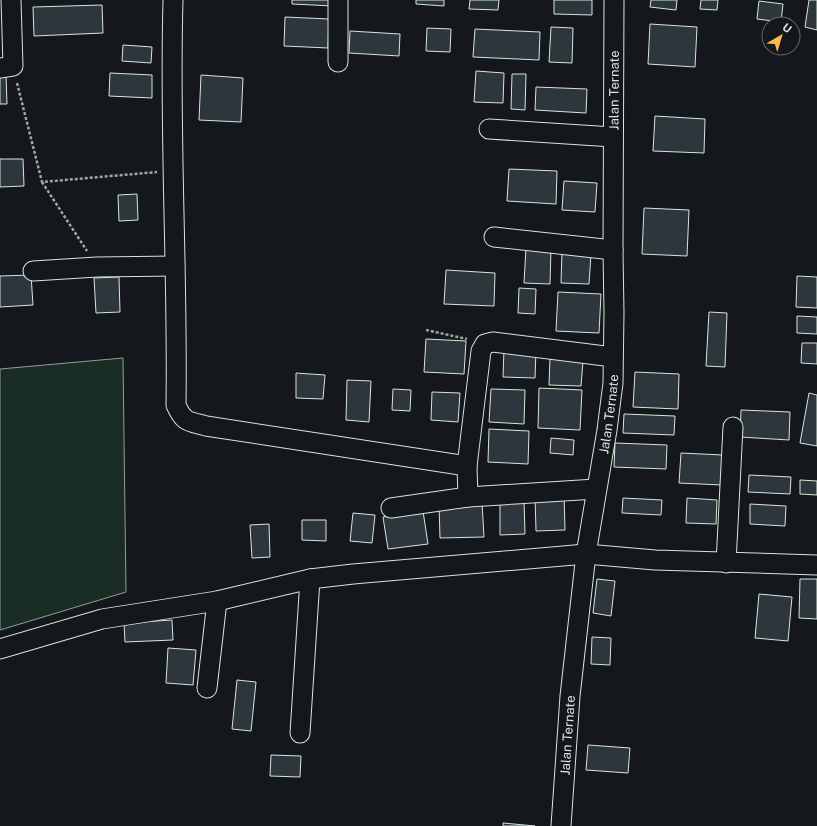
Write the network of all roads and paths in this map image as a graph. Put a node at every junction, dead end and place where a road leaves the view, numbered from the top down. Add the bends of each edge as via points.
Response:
1 (11, 0) edge
2 (173, 0) edge
3 (338, 0) edge
4 (614, 0) edge
5 (338, 62) dead end
6 (7, 67) edge
7 (489, 129) dead end
8 (613, 137) junction
9 (173, 171) junction
10 (42, 182) junction
11 (494, 237) dead end
12 (613, 250) junction
13 (175, 266) junction
14 (97, 267) junction
15 (33, 271) dead end
16 (426, 330) dead end
17 (484, 344) junction
18 (613, 357) junction
19 (734, 428) dead end
20 (467, 466) junction
21 (596, 489) junction
22 (468, 497) junction
23 (391, 508) dead end
24 (586, 554) junction
25 (726, 563) junction
26 (817, 565) edge
27 (310, 579) junction
28 (217, 600) junction
29 (0, 649) edge
30 (207, 688) dead end
31 (300, 732) dead end
32 (561, 826) edge

1 - 6 street
2 - 9 street
3 - 5 street
4 - 8 street, Jalan Ternate
6 - 10 path
7 - 8 street
8 - 12 street, Jalan Ternate
9 - 10 path
9 - 13 street
10 - 14 path
11 - 12 street
12 - 18 street, Jalan Ternate
13 - 14 street
13 - 20 street via 176,405 181,416 187,421
14 - 15 street
16 - 17 path
17 - 18 street via 493,342
17 - 20 street via 481,351
18 - 21 street, Jalan Ternate via 613,383 607,430
19 - 25 street
20 - 22 street
21 - 22 street
21 - 24 street, Jalan Ternate
22 - 23 street
24 - 25 street
24 - 27 street
24 - 32 street, Jalan Ternate via 570,696
25 - 26 street
27 - 28 street
27 - 31 street
28 - 29 street via 102,619
28 - 30 street

